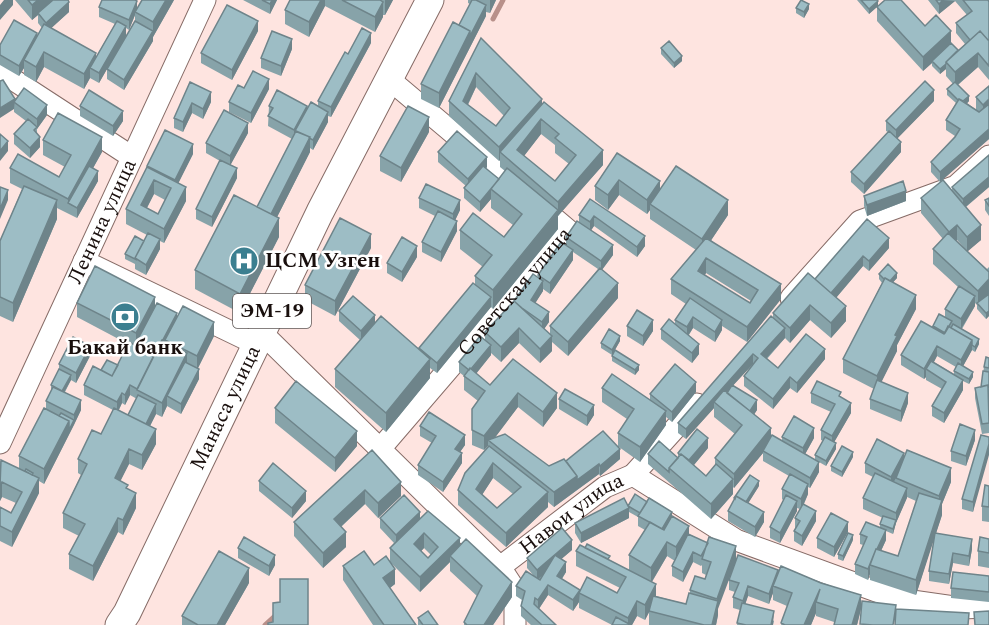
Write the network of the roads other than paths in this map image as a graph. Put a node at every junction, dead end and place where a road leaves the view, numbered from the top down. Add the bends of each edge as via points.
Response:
1 (205, 0) edge
2 (430, 0) edge
3 (0, 71) edge
4 (389, 80) junction
5 (989, 156) edge
6 (132, 157) junction
7 (84, 261) junction
8 (782, 309) edge
9 (259, 339) junction
10 (711, 387) edge
11 (0, 443) edge
12 (380, 449) junction
13 (633, 475) junction
14 (500, 567) junction
15 (989, 607) edge
16 (119, 625) edge
17 (515, 625) edge

1 - 6 street, Ленина улица
2 - 4 main road, Манаса улица / ЭМ-19
3 - 6 street
4 - 9 main road, Манаса улица / ЭМ-19
4 - 12 street, Советская улица via 568,230
5 - 8 street via 956,186 860,221
6 - 7 street, Ленина улица
7 - 9 street, Навои улица
7 - 11 street, Ленина улица
9 - 12 street, Навои улица
9 - 16 main road, Манаса улица / ЭМ-19
10 - 13 street
12 - 14 street, Навои улица
13 - 14 street, Навои улица via 605,487
13 - 15 street, Навои улица via 736,540 898,599 961,608
14 - 17 street via 515,590

